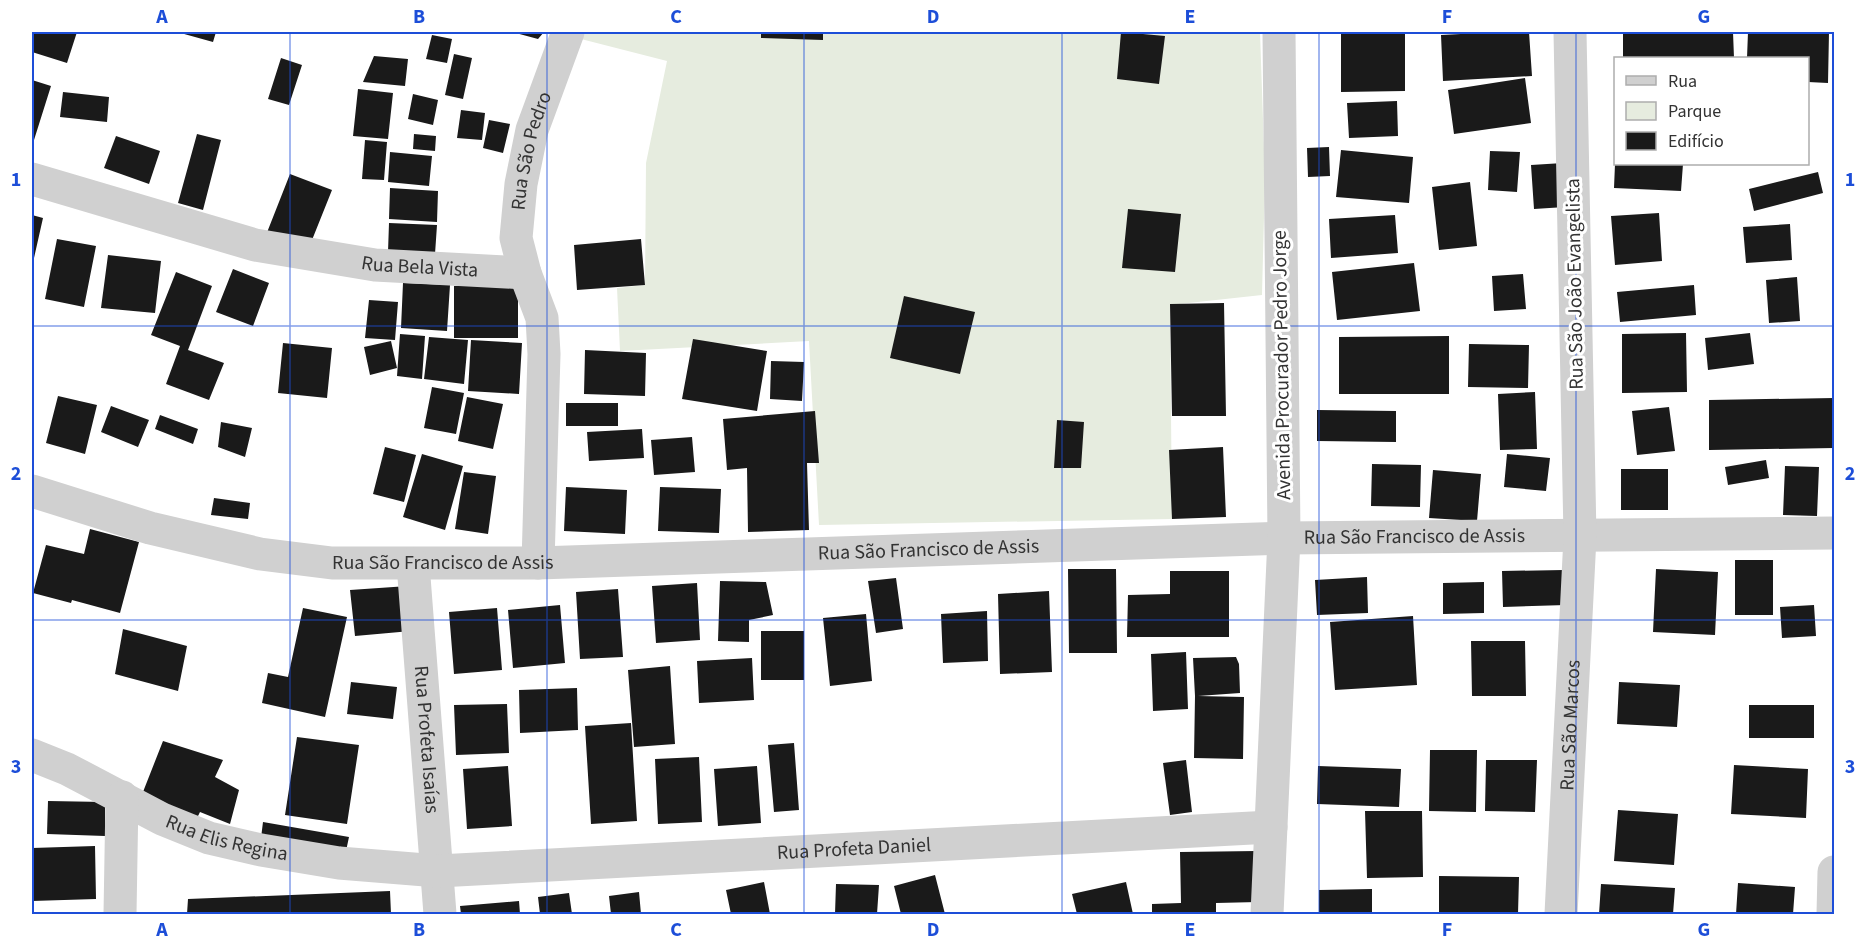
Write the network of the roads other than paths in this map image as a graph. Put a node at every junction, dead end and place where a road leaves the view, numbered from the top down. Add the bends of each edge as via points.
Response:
1 (568, 32) edge
2 (1279, 32) edge
3 (1570, 32) edge
4 (32, 179) edge
5 (525, 273) junction
6 (32, 491) edge
7 (1834, 533) edge
8 (1580, 537) junction
9 (1284, 538) junction
10 (538, 563) junction
11 (412, 564) junction
12 (32, 755) edge
13 (122, 797) junction
14 (1271, 827) junction
15 (438, 871) junction
16 (1834, 872) edge
17 (120, 915) edge
18 (440, 915) edge
19 (1267, 915) edge
20 (1561, 915) edge
21 (1833, 915) edge

1 - 5 street, Rua São Pedro via 532,130 520,184 516,238
2 - 9 street, Avenida Procurador Pedro Jorge
3 - 8 street, Rua São João Evangelista
4 - 5 street, Rua Bela Vista via 255,245 375,265
5 - 10 street via 543,330
6 - 11 street, Rua São Francisco de Assis via 150,528 260,554 332,563
7 - 8 street, Rua São Francisco de Assis
8 - 9 street, Rua São Francisco de Assis
8 - 20 street, Rua São Marcos
9 - 10 street, Rua São Francisco de Assis
9 - 14 street, Avenida Procurador Pedro Jorge
10 - 11 street, Rua São Francisco de Assis
11 - 15 street, Rua Profeta Isaías
12 - 13 street, Rua Elis Regina
13 - 15 street, Rua Elis Regina via 209,838 339,863
13 - 17 street
14 - 15 street, Rua Profeta Daniel
14 - 19 street, Avenida Procurador Pedro Jorge
15 - 18 street, Rua Profeta Isaías
16 - 21 street

